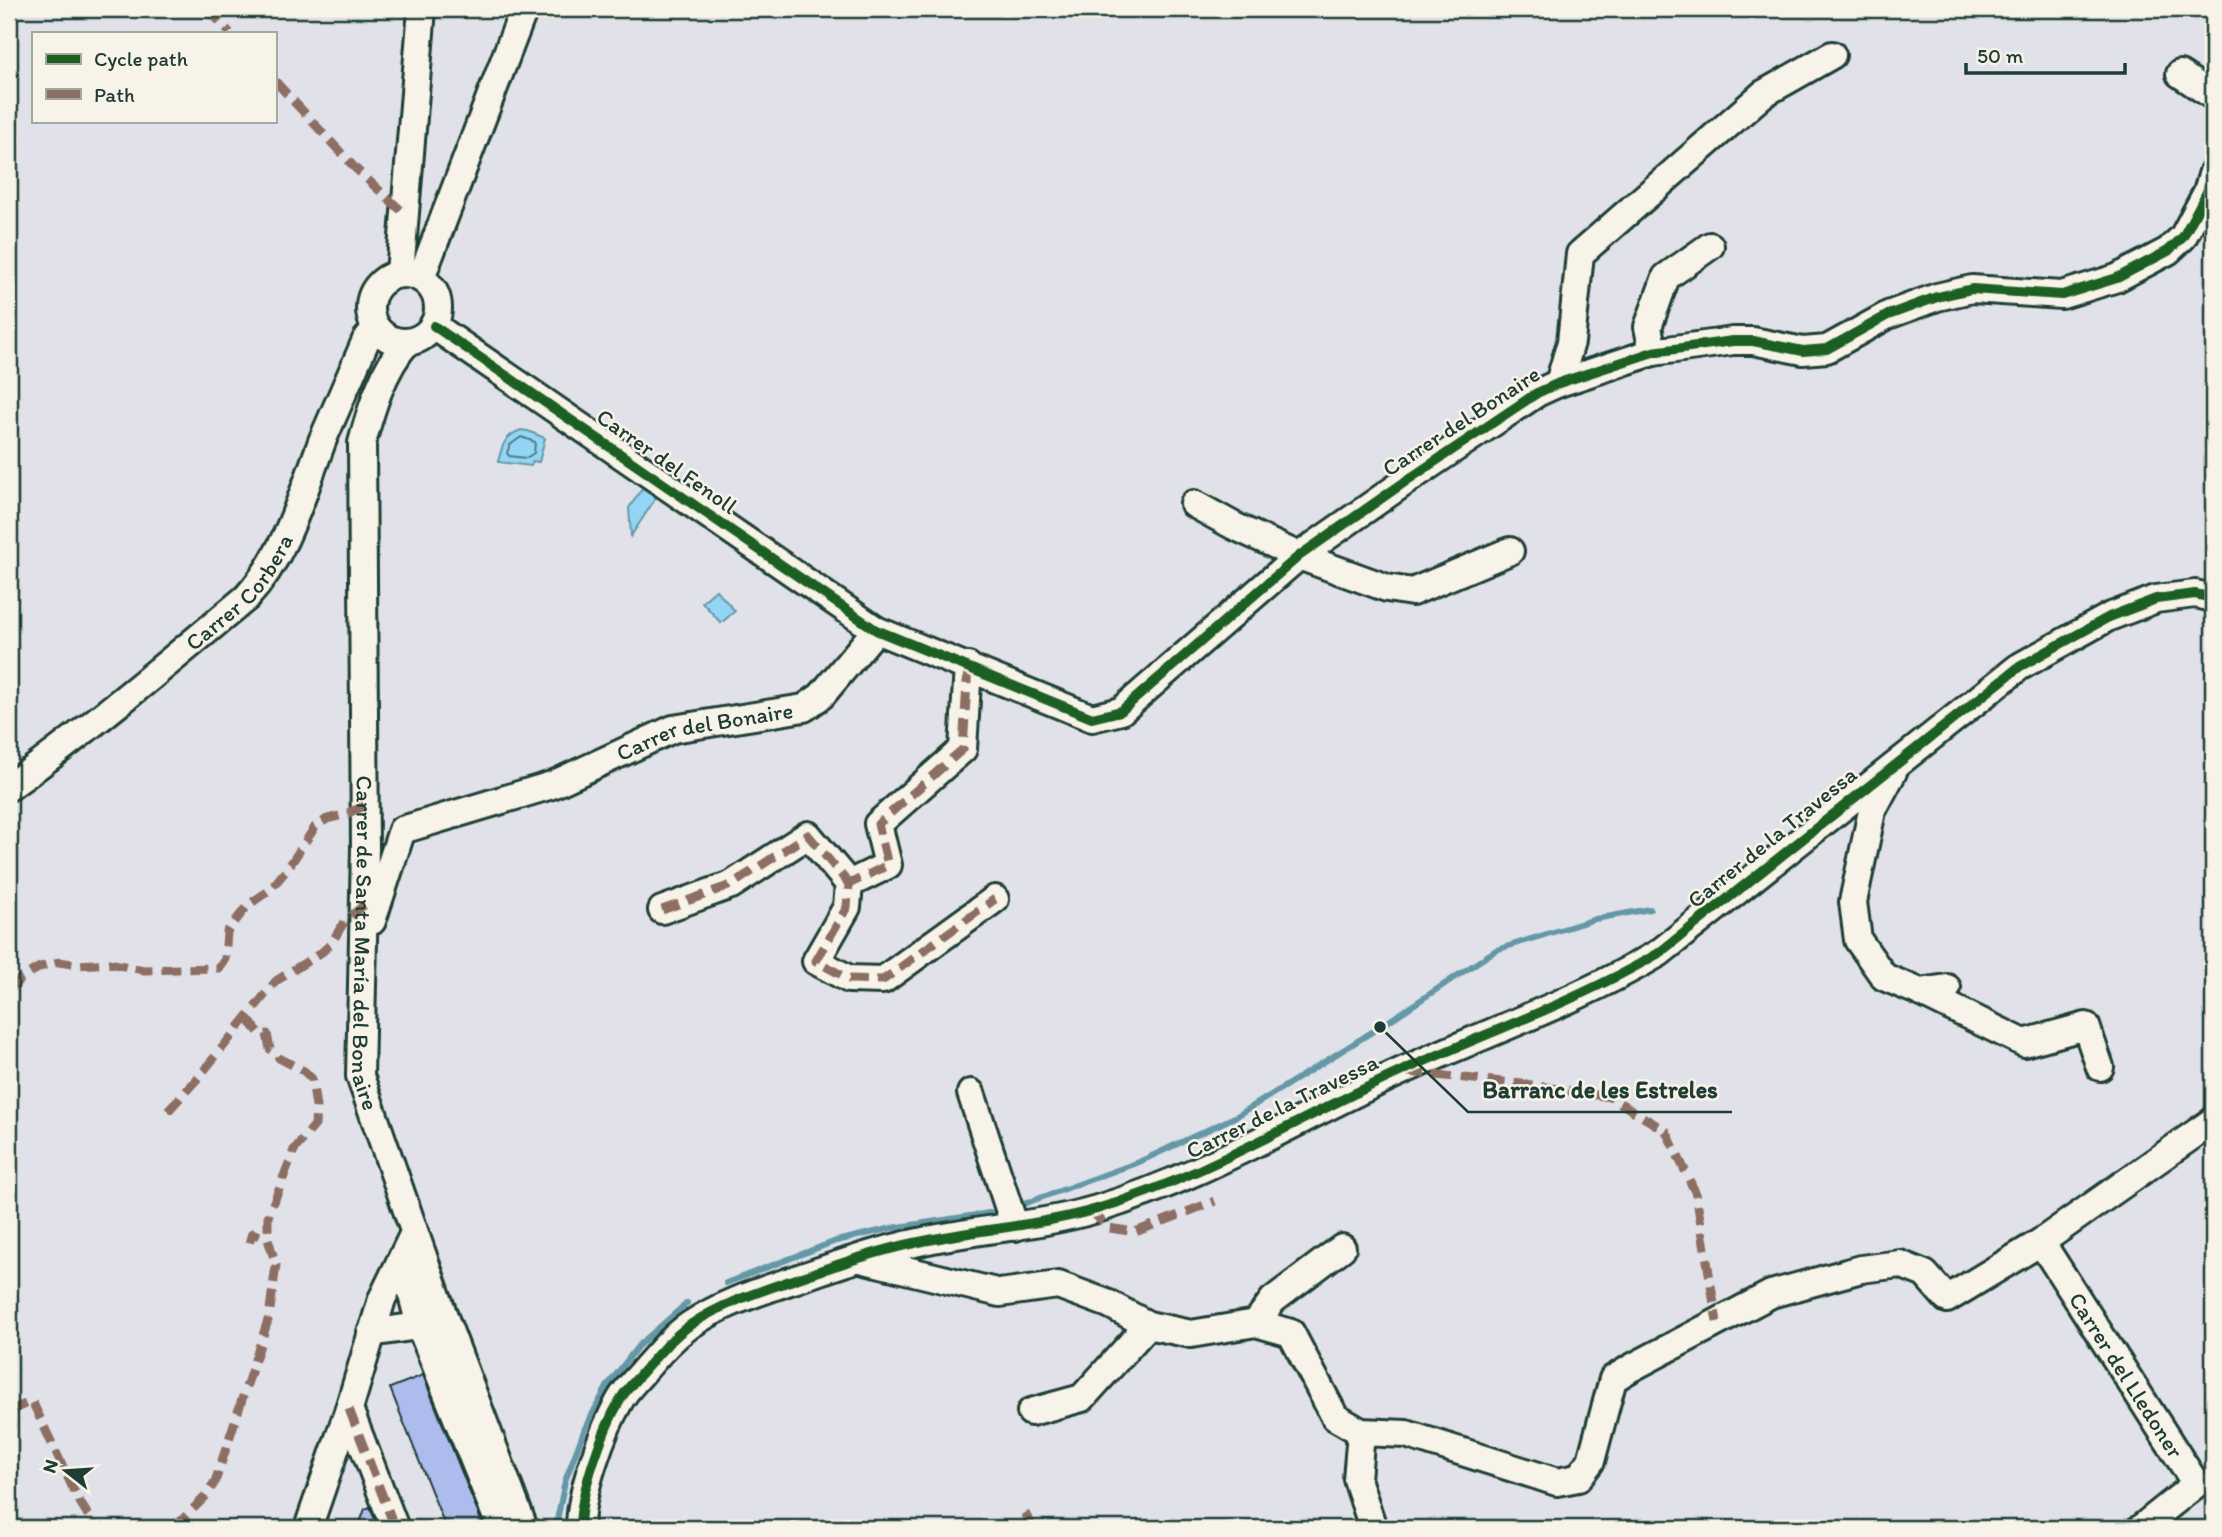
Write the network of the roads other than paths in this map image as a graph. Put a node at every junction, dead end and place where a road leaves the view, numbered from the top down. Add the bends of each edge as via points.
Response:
1 (422, 9) edge
2 (524, 9) edge
3 (1832, 55) dead end
4 (2180, 74) dead end
5 (2213, 96) edge
6 (2213, 172) edge
7 (1710, 246) dead end
8 (410, 276) junction
9 (434, 326) junction
10 (376, 328) junction
11 (407, 342) junction
12 (1653, 352) junction
13 (1559, 383) junction
14 (1194, 504) dead end
15 (1510, 551) dead end
16 (1299, 556) junction
17 (2213, 598) edge
18 (876, 630) junction
19 (968, 666) junction
20 (1897, 764) junction
21 (9, 787) edge
22 (849, 884) junction
23 (995, 899) dead end
24 (662, 910) dead end
25 (362, 953) junction
26 (1947, 988) dead end
27 (1920, 992) junction
28 (2100, 1067) dead end
29 (971, 1093) dead end
30 (2213, 1121) edge
31 (1015, 1227) junction
32 (414, 1233) junction
33 (2041, 1242) junction
34 (1342, 1248) dead end
35 (858, 1258) junction
36 (403, 1259) junction
37 (1256, 1323) junction
38 (433, 1324) junction
39 (1148, 1325) junction
40 (371, 1333) junction
41 (349, 1409) junction
42 (1031, 1412) dead end
43 (1360, 1432) junction
44 (578, 1525) edge
45 (521, 1527) edge
46 (309, 1528) edge
47 (395, 1528) edge
48 (1373, 1528) edge
49 (2141, 1528) edge

1 - 8 street
2 - 8 street
3 - 13 street via 1763,93 1580,254 1572,342
4 - 5 street
6 - 12 street, Carrer del Bonaire via 2183,237 2168,251 2117,278 2062,295 1972,289 1937,296 1888,315 1827,349 1803,351 1732,341
7 - 12 street via 1666,277 1648,327
8 - 9 street via 430,285 436,294
8 - 10 street via 384,279 376,287 369,307
9 - 11 street
9 - 18 street, Carrer del Fenoll
10 - 11 street via 395,341
10 - 21 street, Carrer Corbera via 366,340 282,547 259,584 143,684
11 - 25 street, Carrer de Santa María del Bonaire via 393,358 362,443
12 - 13 street, Carrer del Bonaire
13 - 16 street, Carrer del Bonaire
14 - 16 street
15 - 16 street via 1412,592 1387,588
16 - 19 street, Carrer del Bonaire via 1121,711 1092,718
17 - 20 street, Carrer de la Travessa via 2195,594 2156,599 2109,617 2019,667
18 - 19 street, Carrer del Bonaire
18 - 25 street, Carrer del Bonaire via 821,696 804,708 673,730 552,785 402,830
19 - 22 street via 963,749 878,824 888,865
20 - 27 street via 1872,811 1853,902 1858,940 1884,977
20 - 31 street, Carrer de la Travessa via 1706,918 1635,967 1400,1072 1177,1180 1094,1210
22 - 23 street via 847,906 816,961 849,979 883,980
22 - 24 street via 808,835 731,885
25 - 32 street, Carrer de Santa María del Bonaire via 360,1076
26 - 27 street
27 - 28 street via 2024,1043 2085,1027
29 - 31 street
30 - 33 street
31 - 35 street, Carrer de la Travessa via 918,1242
32 - 36 street
32 - 38 street, Carrer de Santa María del Bonaire
33 - 43 street via 1947,1299 1924,1274 1900,1264 1861,1269 1771,1294 1613,1379 1591,1461 1578,1478 1558,1482 1406,1434
33 - 49 street, Carrer del Lledoner via 2196,1484
34 - 37 street via 1273,1300
35 - 39 street via 1000,1293 1058,1285
35 - 44 street, Carrer de la Travessa via 733,1301 665,1345 621,1398 604,1431
36 - 38 street
36 - 40 street
37 - 39 street via 1191,1334
37 - 43 street via 1290,1333 1335,1417
38 - 40 street
38 - 45 street
39 - 42 street via 1082,1398
40 - 41 street
41 - 46 street
41 - 47 street
43 - 48 street via 1357,1479

